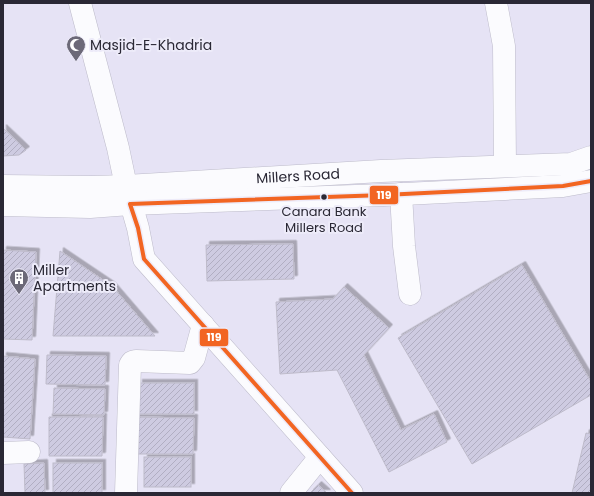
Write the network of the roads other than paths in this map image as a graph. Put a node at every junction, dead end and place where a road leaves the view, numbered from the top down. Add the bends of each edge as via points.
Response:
1 (80, 3) edge
2 (496, 3) edge
3 (591, 157) edge
4 (505, 166) junction
5 (381, 171) junction
6 (591, 181) edge
7 (3, 186) edge
8 (393, 194) junction
9 (128, 195) junction
10 (3, 205) edge
11 (410, 294) dead end
12 (203, 325) junction
13 (29, 452) dead end
14 (3, 453) edge
15 (320, 457) junction
16 (126, 493) edge
17 (291, 493) edge
18 (352, 493) edge

1 - 9 street
2 - 4 street via 504,46
3 - 4 street, Millers Road via 570,164
4 - 5 street, Millers Road
5 - 8 street
5 - 9 street, Millers Road
6 - 8 street, Millers Road via 563,186
7 - 9 street, Millers Road via 86,188
8 - 9 street, Millers Road
8 - 11 street via 404,246
9 - 10 street, Millers Road via 90,207
9 - 12 street via 144,259
12 - 15 street
12 - 16 street via 194,358 190,363 136,361 130,365
13 - 14 street
15 - 17 street
15 - 18 street

